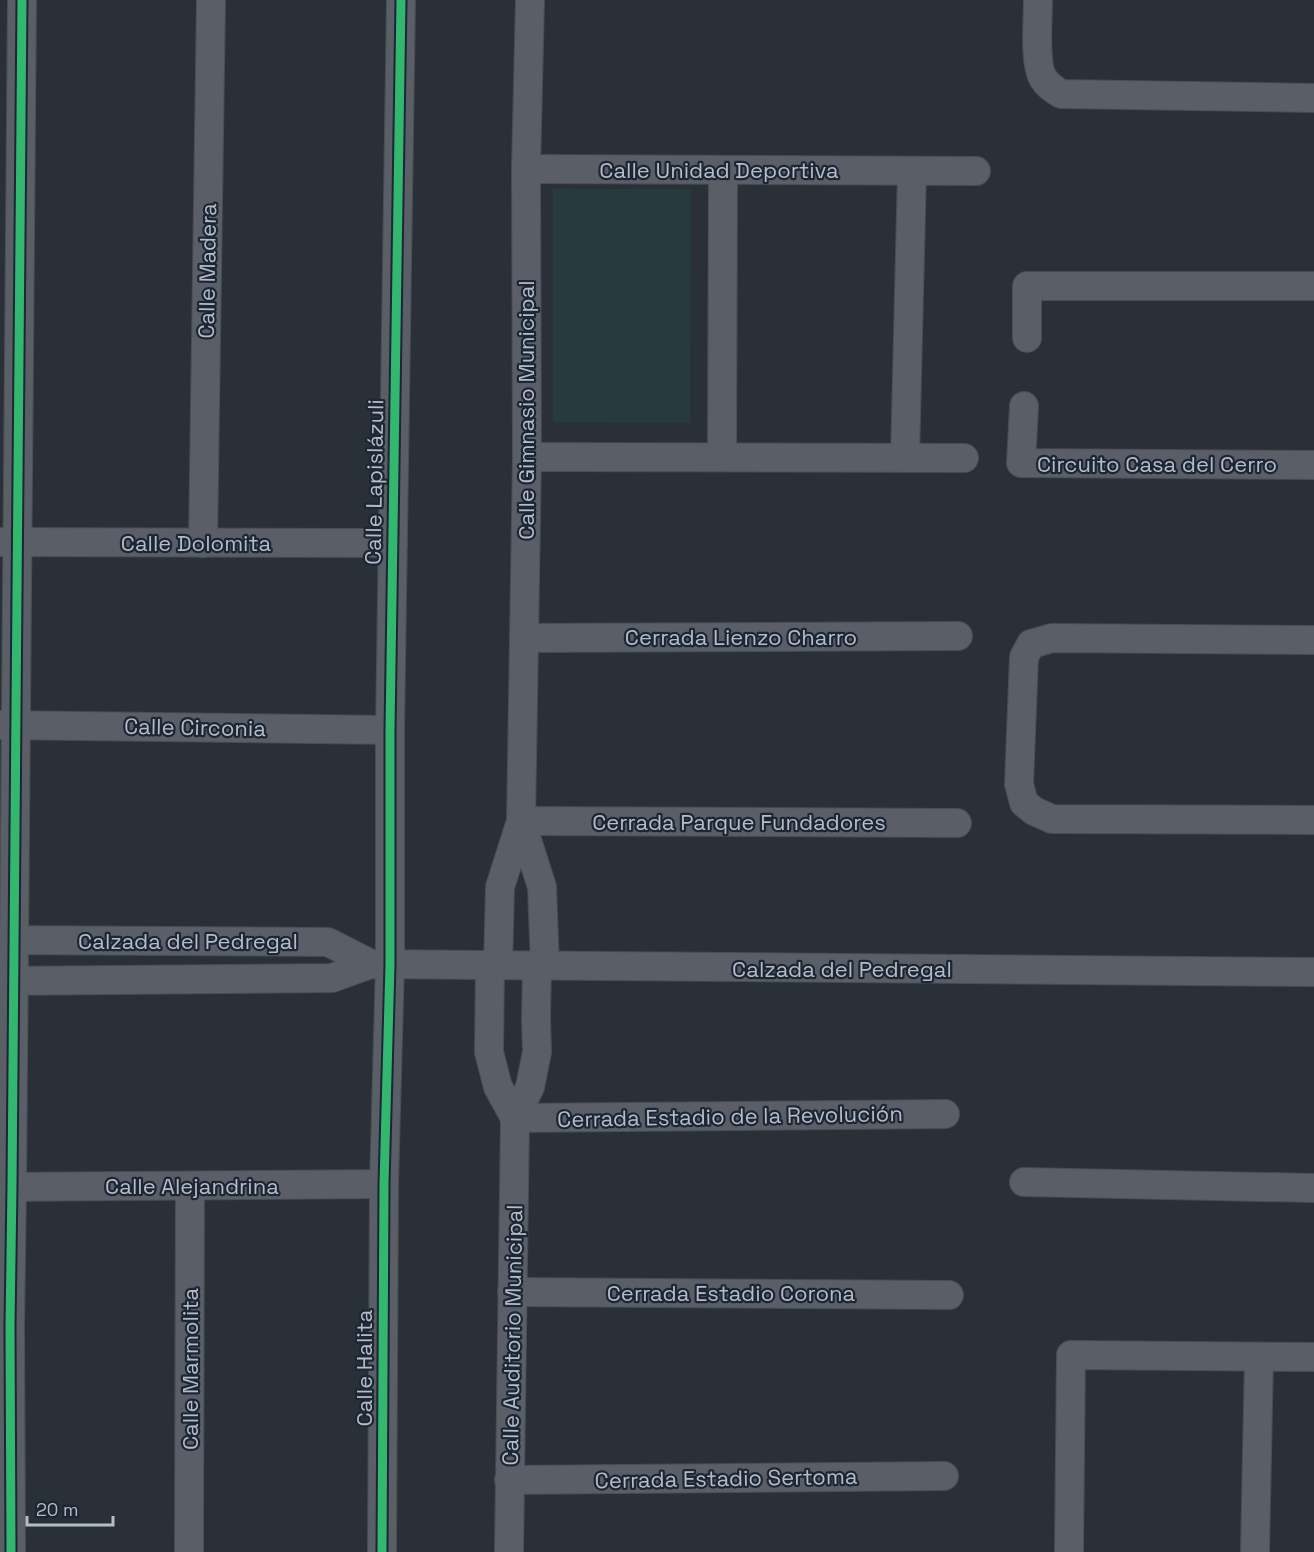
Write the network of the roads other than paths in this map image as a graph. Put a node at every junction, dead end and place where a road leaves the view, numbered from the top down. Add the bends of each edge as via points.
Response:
1 (22, 0) edge
2 (211, 0) edge
3 (401, 0) edge
4 (530, 0) edge
5 (1038, 0) edge
6 (1314, 98) edge
7 (10, 169) edge
8 (526, 169) junction
9 (723, 170) junction
10 (912, 171) junction
11 (976, 171) dead end
12 (1314, 286) edge
13 (1028, 338) dead end
14 (1024, 406) dead end
15 (527, 457) junction
16 (722, 458) junction
17 (905, 458) junction
18 (963, 458) dead end
19 (1314, 465) edge
20 (9, 542) edge
21 (203, 543) junction
22 (393, 543) junction
23 (958, 636) dead end
24 (524, 638) junction
25 (1314, 640) edge
26 (8, 725) edge
27 (390, 730) junction
28 (1314, 820) edge
29 (521, 821) junction
30 (957, 823) dead end
31 (7, 940) edge
32 (381, 964) junction
33 (494, 966) junction
34 (541, 966) junction
35 (1314, 972) edge
36 (7, 981) edge
37 (945, 1114) dead end
38 (515, 1118) junction
39 (1024, 1182) dead end
40 (384, 1184) junction
41 (190, 1186) junction
42 (6, 1187) edge
43 (1314, 1188) edge
44 (512, 1292) junction
45 (949, 1295) dead end
46 (5, 1325) edge
47 (1258, 1357) junction
48 (1314, 1357) edge
49 (944, 1476) dead end
50 (509, 1480) junction
51 (5, 1510) edge
52 (11, 1552) edge
53 (189, 1552) edge
54 (382, 1552) edge
55 (509, 1552) edge
56 (1069, 1552) edge
57 (1255, 1552) edge

1 - 7 street
2 - 21 street, Calle Madera
3 - 22 street, Calle Lapislázuli
4 - 8 street, Calle Gimnasio Municipal
5 - 6 street via 1038,65 1050,88 1060,94
7 - 20 street
8 - 9 street, Calle Unidad Deportiva
8 - 15 street, Calle Gimnasio Municipal
9 - 10 street, Calle Unidad Deportiva
9 - 16 street
10 - 11 street, Calle Unidad Deportiva
10 - 17 street
12 - 13 street via 1028,286
14 - 19 street, Circuito Casa del Cerro via 1021,463
15 - 16 street
15 - 24 street, Calle Gimnasio Municipal
16 - 17 street
17 - 18 street
20 - 21 street, Calle Dolomita
20 - 26 street
21 - 22 street, Calle Dolomita
22 - 27 street, Calle Lapislázuli
23 - 24 street, Cerrada Lienzo Charro
24 - 29 street, Calle Gimnasio Municipal
25 - 28 street via 1052,638 1031,644 1024,657 1019,784 1024,803 1052,819
26 - 27 street, Calle Circonia
26 - 31 street
27 - 32 street, Calle Lapislázuli
29 - 30 street, Cerrada Parque Fundadores
29 - 33 street, Calle Gimnasio Municipal via 500,887
29 - 34 street, Calle Gimnasio Municipal via 542,887
31 - 32 street, Calzada del Pedregal via 328,942
31 - 36 street
32 - 33 street, Calzada del Pedregal
32 - 36 street, Calzada del Pedregal via 332,978
32 - 40 street, Calle Halita
33 - 34 street, Calzada del Pedregal
33 - 38 street, Calle Auditorio Municipal via 489,1052 498,1087
34 - 35 street, Calzada del Pedregal
34 - 38 street, Calle Auditorio Municipal via 537,1052 530,1087
36 - 42 street
37 - 38 street, Cerrada Estadio de la Revolución
38 - 44 street, Calle Auditorio Municipal
39 - 43 street
40 - 41 street, Calle Alejandrina
40 - 54 street, Calle Halita
41 - 42 street, Calle Alejandrina
41 - 53 street, Calle Marmolita
42 - 46 street
44 - 45 street, Cerrada Estadio Corona
44 - 50 street, Calle Auditorio Municipal
46 - 51 street
47 - 48 street
47 - 56 street via 1071,1355
47 - 57 street
49 - 50 street, Cerrada Estadio Sertoma
50 - 55 street, Calle Auditorio Municipal
51 - 52 street

